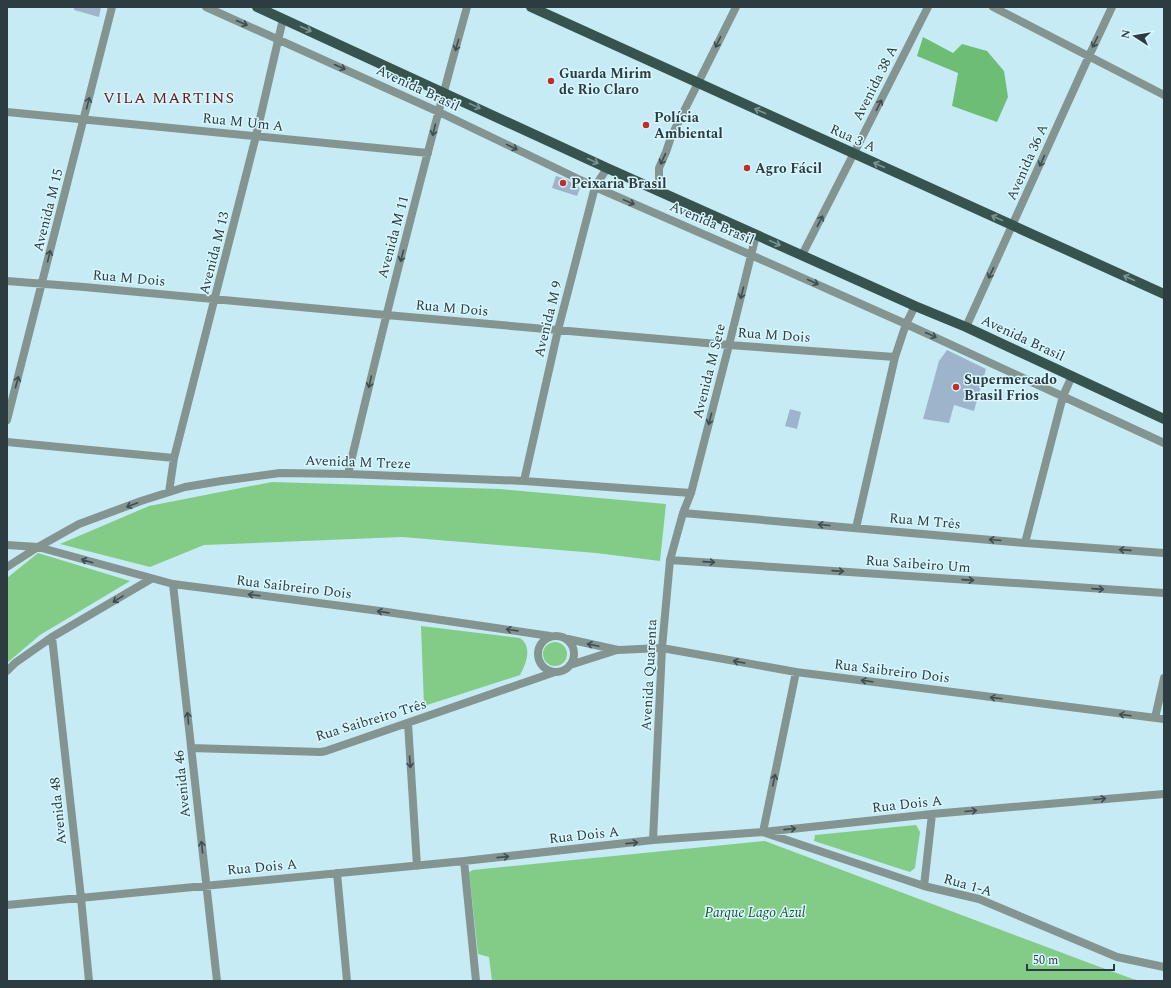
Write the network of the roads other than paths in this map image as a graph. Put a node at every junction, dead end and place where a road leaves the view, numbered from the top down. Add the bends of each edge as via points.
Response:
1 (112, 7) edge
2 (206, 7) edge
3 (257, 7) edge
4 (467, 7) edge
5 (531, 7) edge
6 (736, 7) edge
7 (928, 7) edge
8 (993, 7) edge
9 (1112, 7) edge
10 (283, 19) junction
11 (279, 40) junction
12 (1089, 56) junction
13 (698, 82) junction
14 (443, 92) junction
15 (1164, 95) edge
16 (7, 112) edge
17 (439, 112) junction
18 (84, 120) junction
19 (256, 136) junction
20 (428, 153) junction
21 (854, 153) junction
22 (608, 168) junction
23 (595, 187) junction
24 (659, 191) junction
25 (1013, 225) junction
26 (756, 235) junction
27 (751, 255) junction
28 (802, 255) junction
29 (7, 281) edge
30 (42, 284) junction
31 (1164, 294) edge
32 (215, 299) junction
33 (915, 306) junction
34 (386, 315) junction
35 (906, 324) junction
36 (966, 327) junction
37 (558, 330) junction
38 (729, 345) junction
39 (895, 357) junction
40 (1072, 376) junction
41 (1063, 396) junction
42 (1164, 419) edge
43 (7, 420) edge
44 (7, 442) edge
45 (1164, 443) edge
46 (174, 458) junction
47 (348, 474) junction
48 (524, 480) junction
49 (169, 492) junction
50 (691, 493) junction
51 (683, 513) junction
52 (856, 528) junction
53 (1025, 542) junction
54 (7, 545) edge
55 (38, 547) junction
56 (1164, 553) edge
57 (670, 560) junction
58 (7, 567) edge
59 (151, 579) junction
60 (173, 584) junction
61 (1164, 593) edge
62 (550, 636) junction
63 (52, 637) junction
64 (568, 639) junction
65 (662, 648) junction
66 (618, 650) junction
67 (570, 665) junction
68 (543, 667) junction
69 (7, 671) edge
70 (554, 672) junction
71 (796, 672) junction
72 (1164, 678) edge
73 (530, 681) junction
74 (1155, 718) junction
75 (1164, 719) edge
76 (408, 723) junction
77 (191, 748) junction
78 (1164, 794) edge
79 (932, 814) junction
80 (763, 832) junction
81 (653, 840) junction
82 (464, 861) junction
83 (417, 866) junction
84 (338, 873) junction
85 (206, 886) junction
86 (924, 886) junction
87 (81, 898) junction
88 (7, 905) edge
89 (1164, 967) edge
90 (89, 981) edge
91 (217, 981) edge
92 (347, 981) edge
93 (476, 981) edge

18 -> 1 street, Avenida M 15
2 -> 11 street, Avenida Brasil
3 - 10 main road, Avenida Brasil
4 -> 14 street, Avenida M 11
5 - 13 main road, Rua 3 A
6 -> 13 street
21 -> 7 street, Avenida 38 A
8 - 12 street
9 -> 12 street, Avenida 36 A
10 - 11 street, Avenida M 13
10 -> 14 main road, Avenida Brasil
11 -> 17 street, Avenida Brasil
11 - 19 street, Avenida M 13
12 - 15 street
12 -> 25 street, Avenida 36 A
21 -> 13 main road, Rua 3 A
13 -> 24 street via 659,168
14 - 17 street, Avenida M 11
14 -> 22 main road, Avenida Brasil
16 - 18 street, Rua M Um A
17 -> 20 street, Avenida M 11
17 -> 23 street, Avenida Brasil
18 - 19 street, Rua M Um A
30 -> 18 street, Avenida M 15
19 - 20 street, Rua M Um A
19 - 32 street, Avenida M 13
20 -> 34 street, Avenida M 11
25 -> 21 main road, Rua 3 A
28 -> 21 street, Avenida 38 A
22 - 23 street, Avenida M 9
22 - 24 main road, Avenida Brasil
23 -> 27 street, Avenida Brasil
23 - 37 street, Avenida M 9
24 - 26 main road, Avenida Brasil
31 -> 25 main road, Rua 3 A
25 -> 36 street, Avenida 36 A
26 - 27 street, Avenida M Sete
26 -> 28 main road, Avenida Brasil
27 -> 35 street, Avenida Brasil
27 -> 38 street, Avenida M Sete
28 - 33 main road, Avenida Brasil
29 - 30 street, Rua M Dois
30 - 32 street, Rua M Dois
43 -> 30 street, Avenida M 15
32 - 34 street, Rua M Dois
32 - 46 street, Avenida M 13
33 - 35 street
33 - 36 main road, Avenida Brasil
34 - 37 street, Rua M Dois
34 -> 47 street, Avenida M 11
35 - 39 street
35 -> 41 street, Avenida Brasil
36 - 40 main road, Avenida Brasil
37 - 38 street, Rua M Dois
37 - 48 street, Avenida M 9
38 - 39 street, Rua M Dois
38 -> 50 street, Avenida M Sete
39 - 52 street
40 - 41 street
40 - 42 main road, Avenida Brasil
41 - 45 street, Avenida Brasil
41 - 53 street
44 - 46 street
46 - 49 street, Avenida M 13
47 - 48 street, Avenida M Treze
47 - 49 street, Avenida M Treze via 280,473 221,481
48 - 50 street, Avenida M Treze
49 -> 55 street, Avenida M Treze via 79,524
50 - 51 street, Avenida M Sete
52 -> 51 street, Rua M Três
51 - 57 street, Avenida Quarenta
53 -> 52 street, Rua M Três
56 -> 53 street, Rua M Três
54 - 55 street, Rua Saibreiro Dois
55 - 58 street, Avenida M Treze
59 -> 55 street, Rua Saibreiro Dois
57 -> 61 street, Rua Saibeiro Um
57 - 65 street, Avenida Quarenta
59 - 60 street, Rua Saibreiro Dois
59 -> 63 street
62 -> 60 street, Rua Saibreiro Dois
77 -> 60 street, Avenida 46
62 - 64 street via 563,636
62 - 68 street via 540,643 538,649 537,656
63 - 69 street
63 - 87 street, Avenida 48
66 -> 64 street, Rua Saibreiro Dois
64 - 67 street via 574,649
65 - 66 street, Rua Saibreiro Dois
71 -> 65 street, Rua Saibreiro Dois
65 - 81 street, Avenida Quarenta
66 - 67 street, Rua Saibreiro Dois
67 - 70 street via 560,672
68 - 70 street
68 - 73 street, Rua Saibreiro Três
70 - 73 street, Rua Saibreiro Três
74 -> 71 street, Rua Saibreiro Dois
80 -> 71 street
72 - 74 street
73 - 76 street, Rua Saibreiro Três
74 - 75 street, Rua Saibreiro Dois
76 - 77 street, Rua Saibreiro Três via 321,752
76 -> 83 street
85 -> 77 street, Avenida 46
79 -> 78 street, Rua Dois A
80 -> 79 street, Rua Dois A
79 - 86 street
80 - 81 street, Rua Dois A
80 - 86 street, Rua 1-A
82 -> 81 street, Rua Dois A
82 - 83 street, Rua Dois A
82 - 93 street
83 - 84 street, Rua Dois A
84 - 85 street, Rua Dois A
84 - 92 street
85 - 87 street, Rua Dois A
85 - 91 street, Avenida 46
86 - 89 street, Rua 1-A via 979,899 1117,957
87 - 88 street, Rua Dois A
87 - 90 street, Avenida 48

